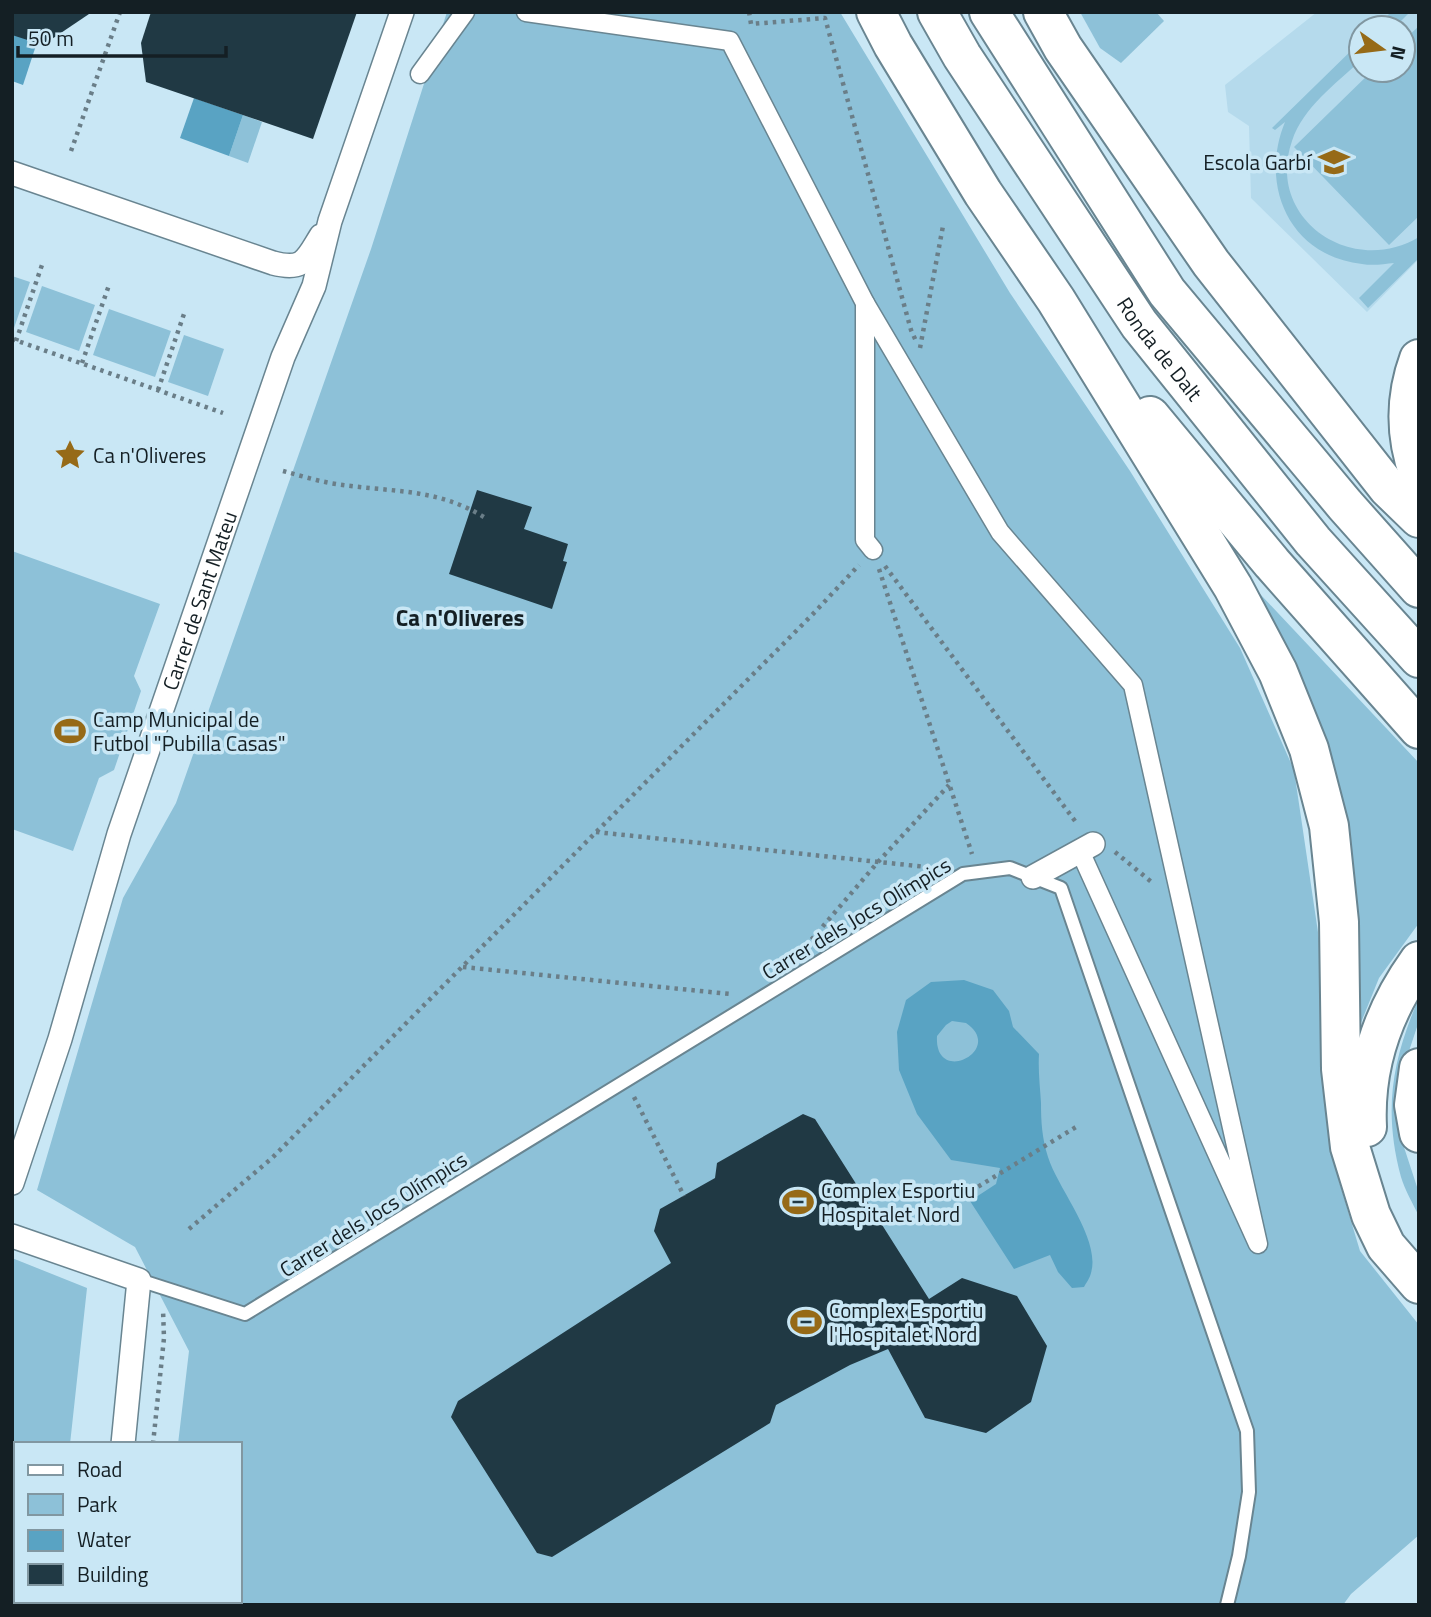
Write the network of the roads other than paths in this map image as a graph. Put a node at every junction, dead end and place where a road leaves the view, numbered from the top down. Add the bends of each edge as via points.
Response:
1 (402, 12) edge
2 (466, 12) edge
3 (526, 12) edge
4 (876, 12) edge
5 (937, 12) edge
6 (989, 12) edge
7 (1043, 12) edge
8 (420, 74) dead end
9 (12, 173) edge
10 (330, 221) junction
11 (1056, 300) junction
12 (865, 303) junction
13 (1419, 359) edge
14 (1419, 475) edge
15 (1419, 518) edge
16 (873, 551) road end
17 (1419, 588) edge
18 (1419, 659) edge
19 (1419, 729) edge
20 (1086, 848) joint
21 (1033, 877) junction
22 (1419, 961) edge
23 (1419, 1069) edge
24 (1419, 1133) edge
25 (12, 1182) edge
26 (12, 1236) edge
27 (139, 1280) junction
28 (1417, 1282) edge
29 (123, 1442) edge
30 (1227, 1605) edge

1 - 10 street, Carrer de Sant Mateu
2 - 8 street
3 - 12 street via 730,41
4 - 11 highway via 983,193
5 - 18 highway, Ronda de Dalt via 1139,324 1313,541
6 - 17 highway, Ronda de Dalt via 1167,292
7 - 15 highway via 1211,263 1388,488
9 - 10 street, Carrer de Sant Mateu via 290,267 307,259
10 - 25 street, Carrer de Sant Mateu via 314,286 287,346 119,834 60,1039
11 - 19 highway via 1272,563
11 - 28 highway via 1233,587 1278,672 1309,749 1329,826 1335,875 1341,1069 1350,1147 1359,1182 1386,1246
12 - 16 street via 865,540
12 - 20 street via 1000,532 1133,685 1258,1244
13 - 14 highway via 1410,381 1407,424
20 - 21 street
21 - 27 lane, Carrer dels Jocs Olímpics via 1010,868 963,874 245,1314
21 - 30 lane, Carrer dels Jocs Olímpics via 1061,888 1247,1431 1249,1492
22 - 28 highway via 1379,1033 1366,1108 1376,1177
23 - 24 highway via 1414,1105
26 - 27 street
27 - 29 street

